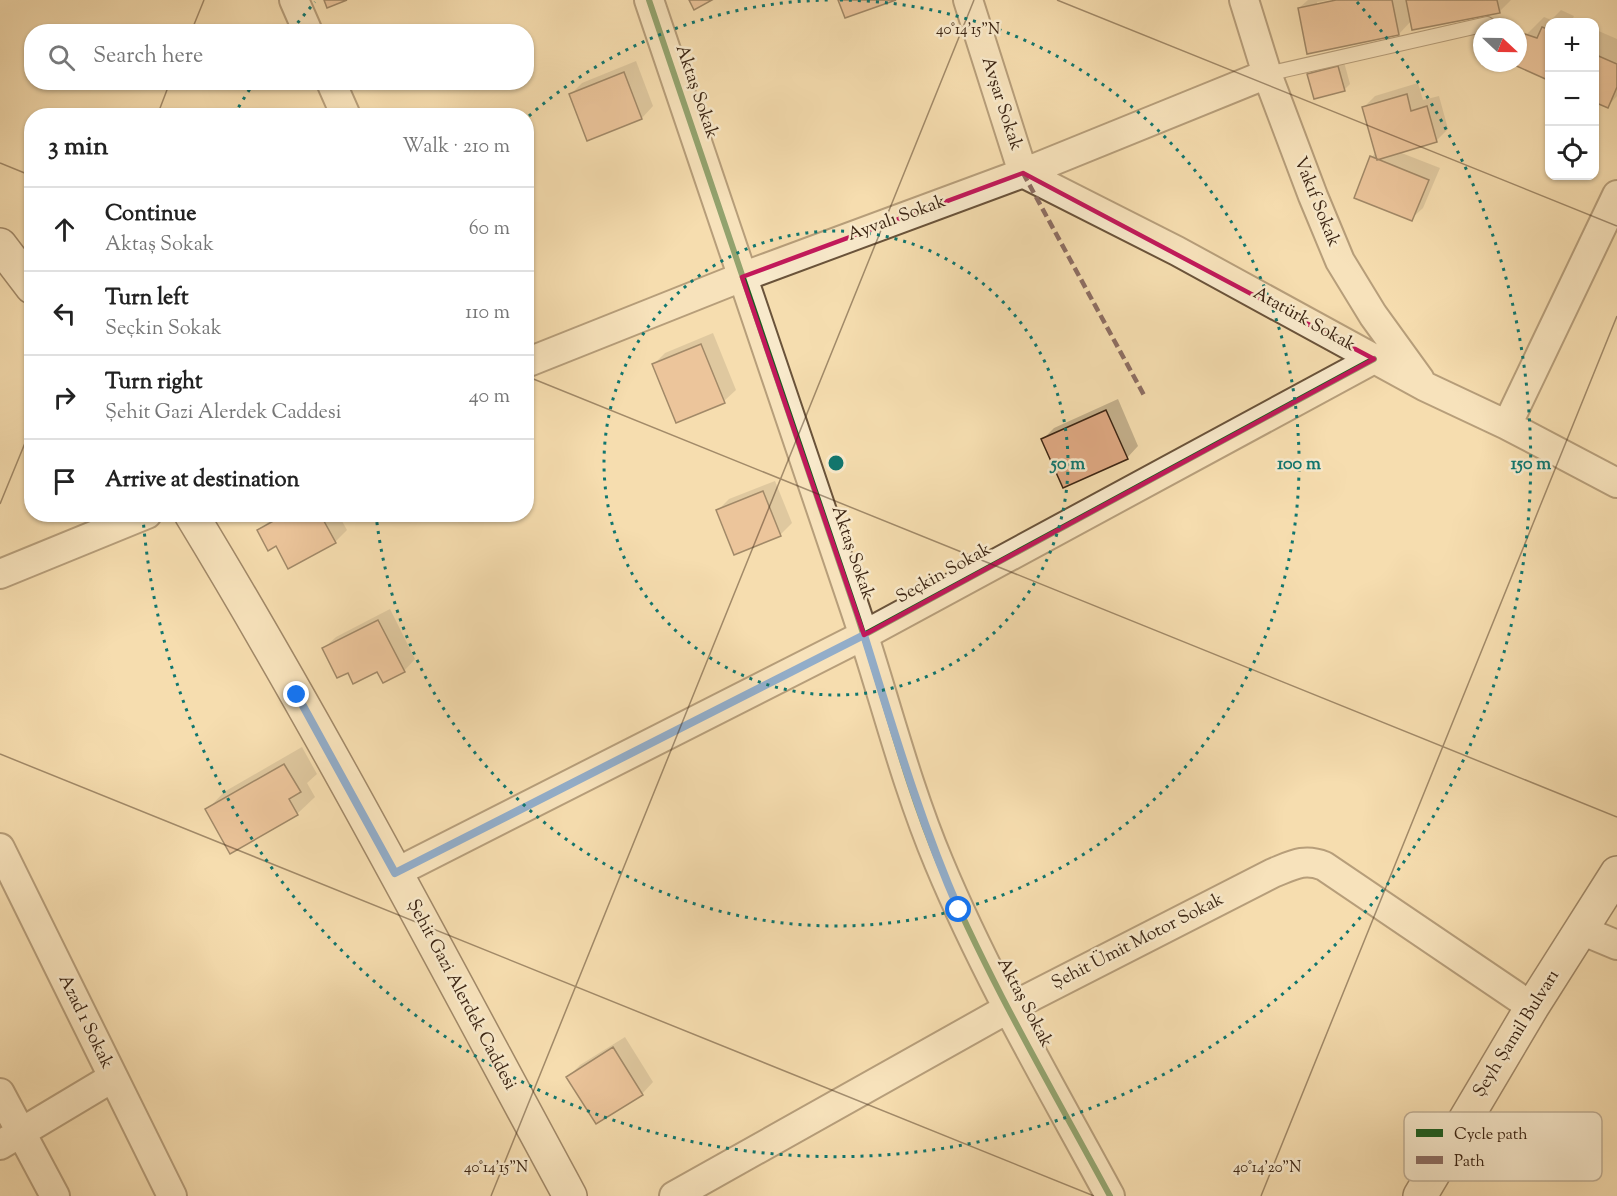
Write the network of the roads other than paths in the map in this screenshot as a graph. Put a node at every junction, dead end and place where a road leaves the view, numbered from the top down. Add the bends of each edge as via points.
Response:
1 (294, 0) edge
2 (650, 0) edge
3 (968, 0) edge
4 (1244, 0) edge
5 (304, 24) edge
6 (1473, 27) edge
7 (1268, 74) junction
8 (335, 90) edge
9 (342, 108) edge
10 (1023, 173) junction
11 (1617, 195) edge
12 (0, 245) edge
13 (24, 276) edge
14 (742, 277) junction
15 (1374, 359) junction
16 (534, 360) edge
17 (1424, 386) junction
18 (1507, 425) junction
19 (1617, 483) edge
20 (127, 522) edge
21 (196, 522) edge
22 (0, 574) edge
23 (864, 635) junction
24 (0, 848) edge
25 (395, 873) junction
26 (1617, 873) edge
27 (1581, 930) junction
28 (1617, 945) edge
29 (1532, 1007) junction
30 (1009, 1008) junction
31 (112, 1078) junction
32 (0, 1092) edge
33 (1470, 1112) edge
34 (10, 1138) edge
35 (1429, 1181) edge
36 (55, 1196) edge
37 (172, 1196) edge
38 (570, 1196) edge
39 (674, 1196) edge
40 (1110, 1196) edge
41 (1420, 1196) edge

1 - 5 street
2 - 14 street, Aktaş Sokak
3 - 10 street, Avşar Sokak
4 - 7 street, Vakıf Sokak
6 - 7 lane
7 - 10 street, Ayvalı Sokak
7 - 17 street, Vakıf Sokak via 1340,261 1372,315
8 - 9 street
10 - 14 street, Ayvalı Sokak
10 - 15 street, Atatürk Sokak via 1177,251
11 - 18 street
12 - 13 street
14 - 16 street, Ayvalı Sokak
14 - 23 street, Aktaş Sokak
15 - 17 street, Atatürk Sokak
15 - 23 street, Seçkin Sokak
17 - 18 street, Atatürk Sokak
18 - 19 street, Atatürk Sokak
20 - 22 street
21 - 25 street, Şehit Gazi Alerdek Caddesi
23 - 25 street, Seçkin Sokak
23 - 30 street, Aktaş Sokak via 938,862
24 - 31 street, Azad 1 Sokak
25 - 38 street, Şehit Gazi Alerdek Caddesi
26 - 27 street, Şeyh Şamil Bulvarı
27 - 28 street
27 - 29 street, Şeyh Şamil Bulvarı
29 - 30 street, Şehit Ümit Motor Sokak via 1311,861 1273,873
29 - 33 street, Şeyh Şamil Bulvarı
30 - 39 street, Şehit Ümit Motor Sokak
30 - 40 street, Aktaş Sokak
31 - 34 street
31 - 37 street, Azad 1 Sokak
32 - 34 street
34 - 36 street
35 - 41 street, Şeyh Şamil Bulvarı

